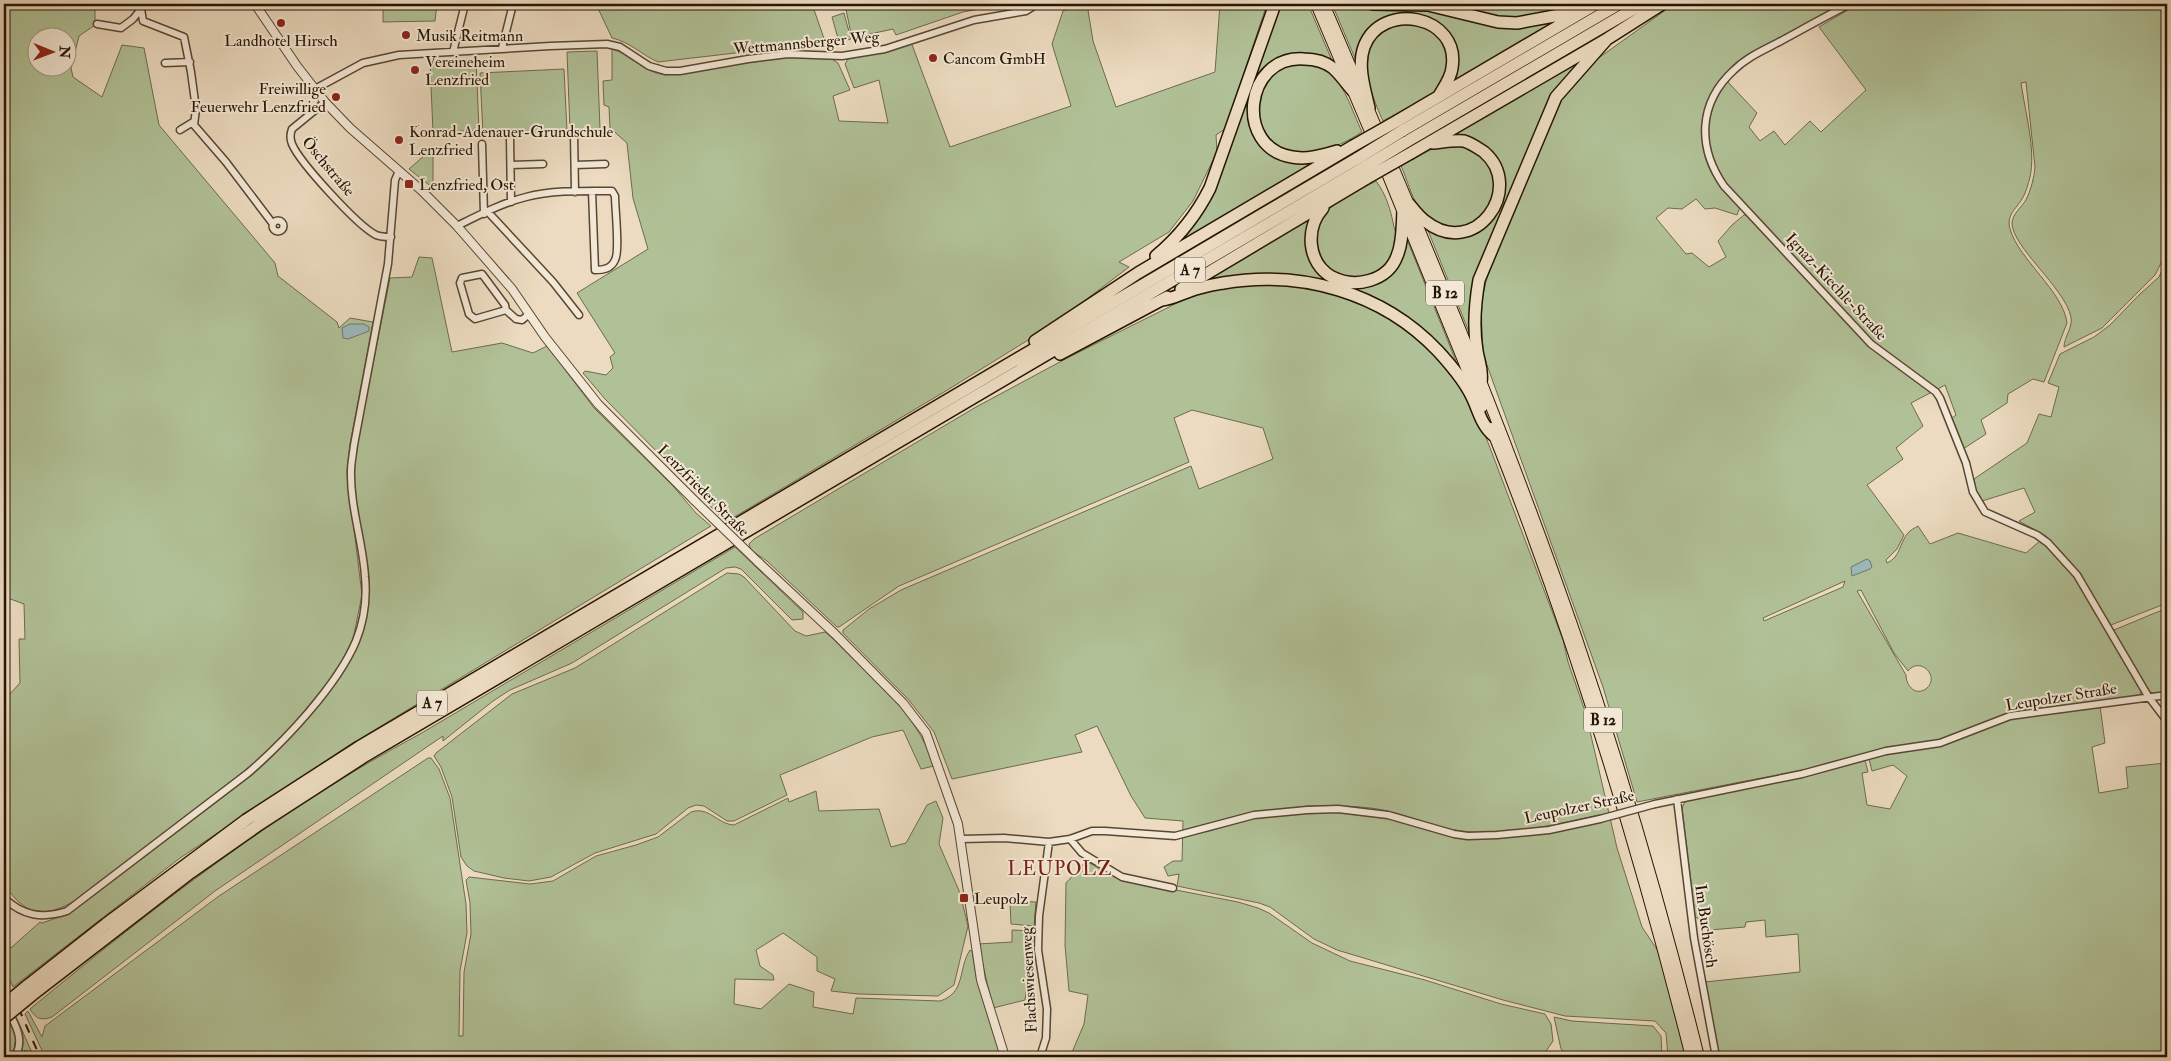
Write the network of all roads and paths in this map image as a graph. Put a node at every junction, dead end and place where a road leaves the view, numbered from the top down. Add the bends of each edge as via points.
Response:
1 (255, 4) edge
2 (465, 4) edge
3 (513, 4) edge
4 (1036, 4) edge
5 (1275, 4) edge
6 (1316, 4) edge
7 (1324, 4) edge
8 (1372, 4) edge
9 (1620, 4) edge
10 (1642, 4) edge
11 (1662, 4) edge
12 (1850, 4) edge
13 (1592, 6) edge
14 (142, 7) edge
15 (97, 24) dead end
16 (1607, 39) junction
17 (502, 48) junction
18 (452, 52) junction
19 (190, 62) junction
20 (165, 63) dead end
21 (315, 89) junction
22 (1353, 91) junction
23 (1438, 97) junction
24 (325, 102) junction
25 (1369, 108) junction
26 (193, 122) junction
27 (180, 130) dead end
28 (1402, 131) junction
29 (574, 135) dead end
30 (510, 138) dead end
31 (482, 144) dead end
32 (1426, 144) junction
33 (1353, 146) junction
34 (543, 164) dead end
35 (605, 164) dead end
36 (511, 165) junction
37 (575, 165) junction
38 (1363, 168) junction
39 (399, 171) junction
40 (592, 191) junction
41 (576, 192) junction
42 (1333, 199) junction
43 (511, 202) junction
44 (1406, 207) junction
45 (486, 213) junction
46 (273, 224) dead end
47 (457, 226) junction
48 (391, 237) junction
49 (1138, 273) junction
50 (1162, 300) junction
51 (506, 310) junction
52 (530, 314) junction
53 (580, 315) dead end
54 (1021, 357) junction
55 (1017, 371) junction
56 (1481, 382) junction
57 (1493, 435) junction
58 (2167, 694) edge
59 (2148, 696) junction
60 (2167, 721) edge
61 (1677, 798) junction
62 (961, 839) junction
63 (1070, 840) junction
64 (1048, 842) junction
65 (1173, 888) dead end
66 (4, 898) edge
67 (30, 991) junction
68 (4, 1000) edge
69 (4, 1005) edge
70 (4, 1018) edge
71 (15, 1057) edge
72 (1005, 1057) edge
73 (1040, 1057) edge
74 (1691, 1057) edge
75 (1699, 1057) edge
76 (1716, 1057) edge

1 - 21 street, Lenzfrieder Straße
2 - 18 street
3 - 17 street
4 - 17 street, Wettmannsberger Weg via 1026,12 974,20 865,53 842,56 788,54 680,71 657,69 625,50 607,44
5 - 49 highway via 1210,188 1199,210 1177,237
6 - 22 main road, B 12
7 - 25 main road, B 12
8 - 13 highway via 1428,5 1498,22 1517,23
9 - 28 highway, A 7
10 - 28 highway, A 7
11 - 16 highway
12 - 59 street, Ignaz-Kiechle-Straße via 1747,59 1722,83 1709,107 1705,124 1710,163 1724,186 1871,344 1936,392 1966,463 1979,504 1985,512 2037,535 2064,559 2078,575
13 - 23 highway
14 - 15 street via 133,20 121,28
14 - 19 street via 143,21 147,24 184,37
16 - 32 highway
16 - 56 highway via 1556,97 1479,280 1475,334 1483,372
17 - 18 street, Wettmannsberger Weg
18 - 21 street, Wettmannsberger Weg via 398,55 370,61
19 - 20 street
19 - 26 street via 196,109
21 - 24 street, Lenzfrieder Straße
22 - 33 highway via 1333,68 1322,61 1298,58 1284,61 1262,79 1253,106 1254,123 1260,135 1280,153 1291,157 1317,157
22 - 44 main road, B 12
23 - 25 highway via 1450,76 1450,44 1434,25 1415,17 1402,17 1380,25 1370,34 1363,48 1361,63
23 - 28 highway
24 - 39 street, Lenzfrieder Straße
24 - 48 street, Öschstraße via 292,129 291,144 323,184 360,222 376,235
25 - 44 main road, B 12
26 - 27 street
26 - 46 street
28 - 33 highway, bridge
28 - 38 highway, A 7, bridge
29 - 37 street
30 - 36 street
31 - 45 street
32 - 38 highway, bridge via 1411,153
32 - 44 highway via 1465,141 1488,156 1499,180 1497,201 1487,219 1471,229 1454,232 1432,226
33 - 49 highway
34 - 36 street
35 - 37 street
36 - 43 street
37 - 41 street
38 - 42 highway
38 - 54 highway, A 7
38 - 55 highway, A 7
39 - 47 street, Lenzfrieder Straße
39 - 48 street via 395,180
40 - 40 street via 612,191 615,196 616,259 607,269 595,270
40 - 41 street
41 - 43 street via 539,195
42 - 44 highway via 1316,215 1310,240 1320,266 1331,277 1345,282 1370,281 1390,268 1401,243
42 - 50 highway
43 - 45 street
44 - 56 main road, B 12
44 - 57 main road, B 12
45 - 47 street
45 - 53 street via 554,282
47 - 52 street, Lenzfrieder Straße
48 - 66 street via 351,472 366,595 356,640 345,662 287,737 248,774 67,911 36,917
49 - 54 highway via 1030,344
50 - 55 highway via 1042,364
50 - 57 highway via 1221,283 1256,279 1307,281 1357,296 1396,315 1438,350 1470,392 1486,429
51 - 51 street via 475,318 469,314 460,283 462,278 482,274
51 - 52 street via 522,320
52 - 62 street, Lenzfrieder Straße, bridge via 598,404 904,703 932,748
54 - 67 highway, A 7 via 358,747 246,820 122,912
55 - 67 highway, A 7 via 365,756 190,873
56 - 75 main road, B 12 via 1549,559 1596,695 1644,852
57 - 74 main road, B 12 via 1548,580 1601,740 1634,845
58 - 59 street, Leupolzer Straße
59 - 60 street, Ignaz-Kiechle-Straße
59 - 61 street, Leupolzer Straße via 2010,716 1940,743 1886,751 1810,772
61 - 63 street, Leupolzer Straße, bridge via 1550,830 1497,835 1454,834 1388,815 1338,809 1254,816 1175,836 1092,831
61 - 76 street, Im Buchösch via 1694,938
62 - 64 street, Leupolzer Straße
62 - 72 street, Lenzfrieder Straße via 981,980
63 - 64 street, Leupolzer Straße
63 - 65 street via 1082,853 1122,877
64 - 73 street, Flachswiesenweg via 1039,916 1038,950 1047,1009 1046,1038
67 - 69 highway, A 7, bridge
67 - 70 highway, A 7, bridge
68 - 71 street via 20,1035

